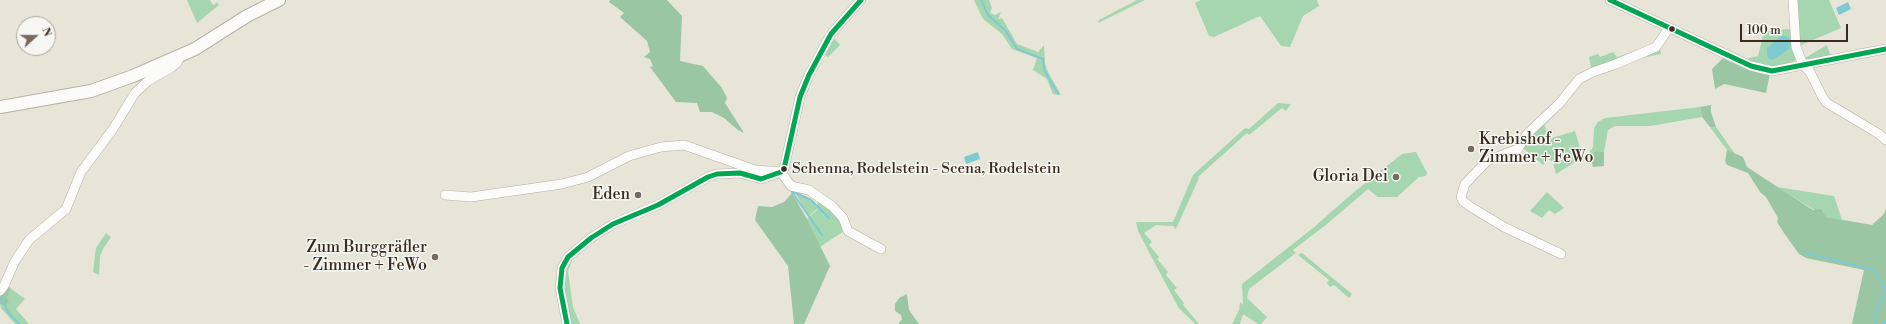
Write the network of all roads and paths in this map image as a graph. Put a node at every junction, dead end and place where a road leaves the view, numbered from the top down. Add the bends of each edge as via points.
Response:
1 (279, 0) edge
2 (861, 0) edge
3 (1610, 0) edge
4 (1793, 0) edge
5 (1669, 28) junction
6 (1886, 49) edge
7 (180, 56) junction
8 (1803, 65) junction
9 (0, 107) edge
10 (1886, 140) edge
11 (781, 172) junction
12 (445, 194) dead end
13 (881, 249) dead end
14 (1561, 254) dead end
15 (0, 291) edge
16 (567, 324) edge

1 - 7 street
2 - 11 street via 838,24 813,66 800,97 784,169
3 - 5 street
4 - 8 street via 1794,34
5 - 8 street via 1760,69 1772,71
5 - 14 street via 1656,47 1579,79 1560,103 1527,134 1518,149 1487,161 1468,181 1461,195 1463,201 1492,221
6 - 8 street
7 - 9 street via 91,91
7 - 15 street via 172,68 148,81 135,93 113,129 81,172 66,209 30,240 15,261
8 - 10 street via 1810,72 1827,103
11 - 12 street via 756,170 684,145 661,147 629,156 588,177 562,184 471,196
11 - 13 street via 791,186 809,190 832,206 843,218 848,231
11 - 16 street via 761,179 740,173 708,177 658,205 613,224 591,238 568,257 562,268 560,288

